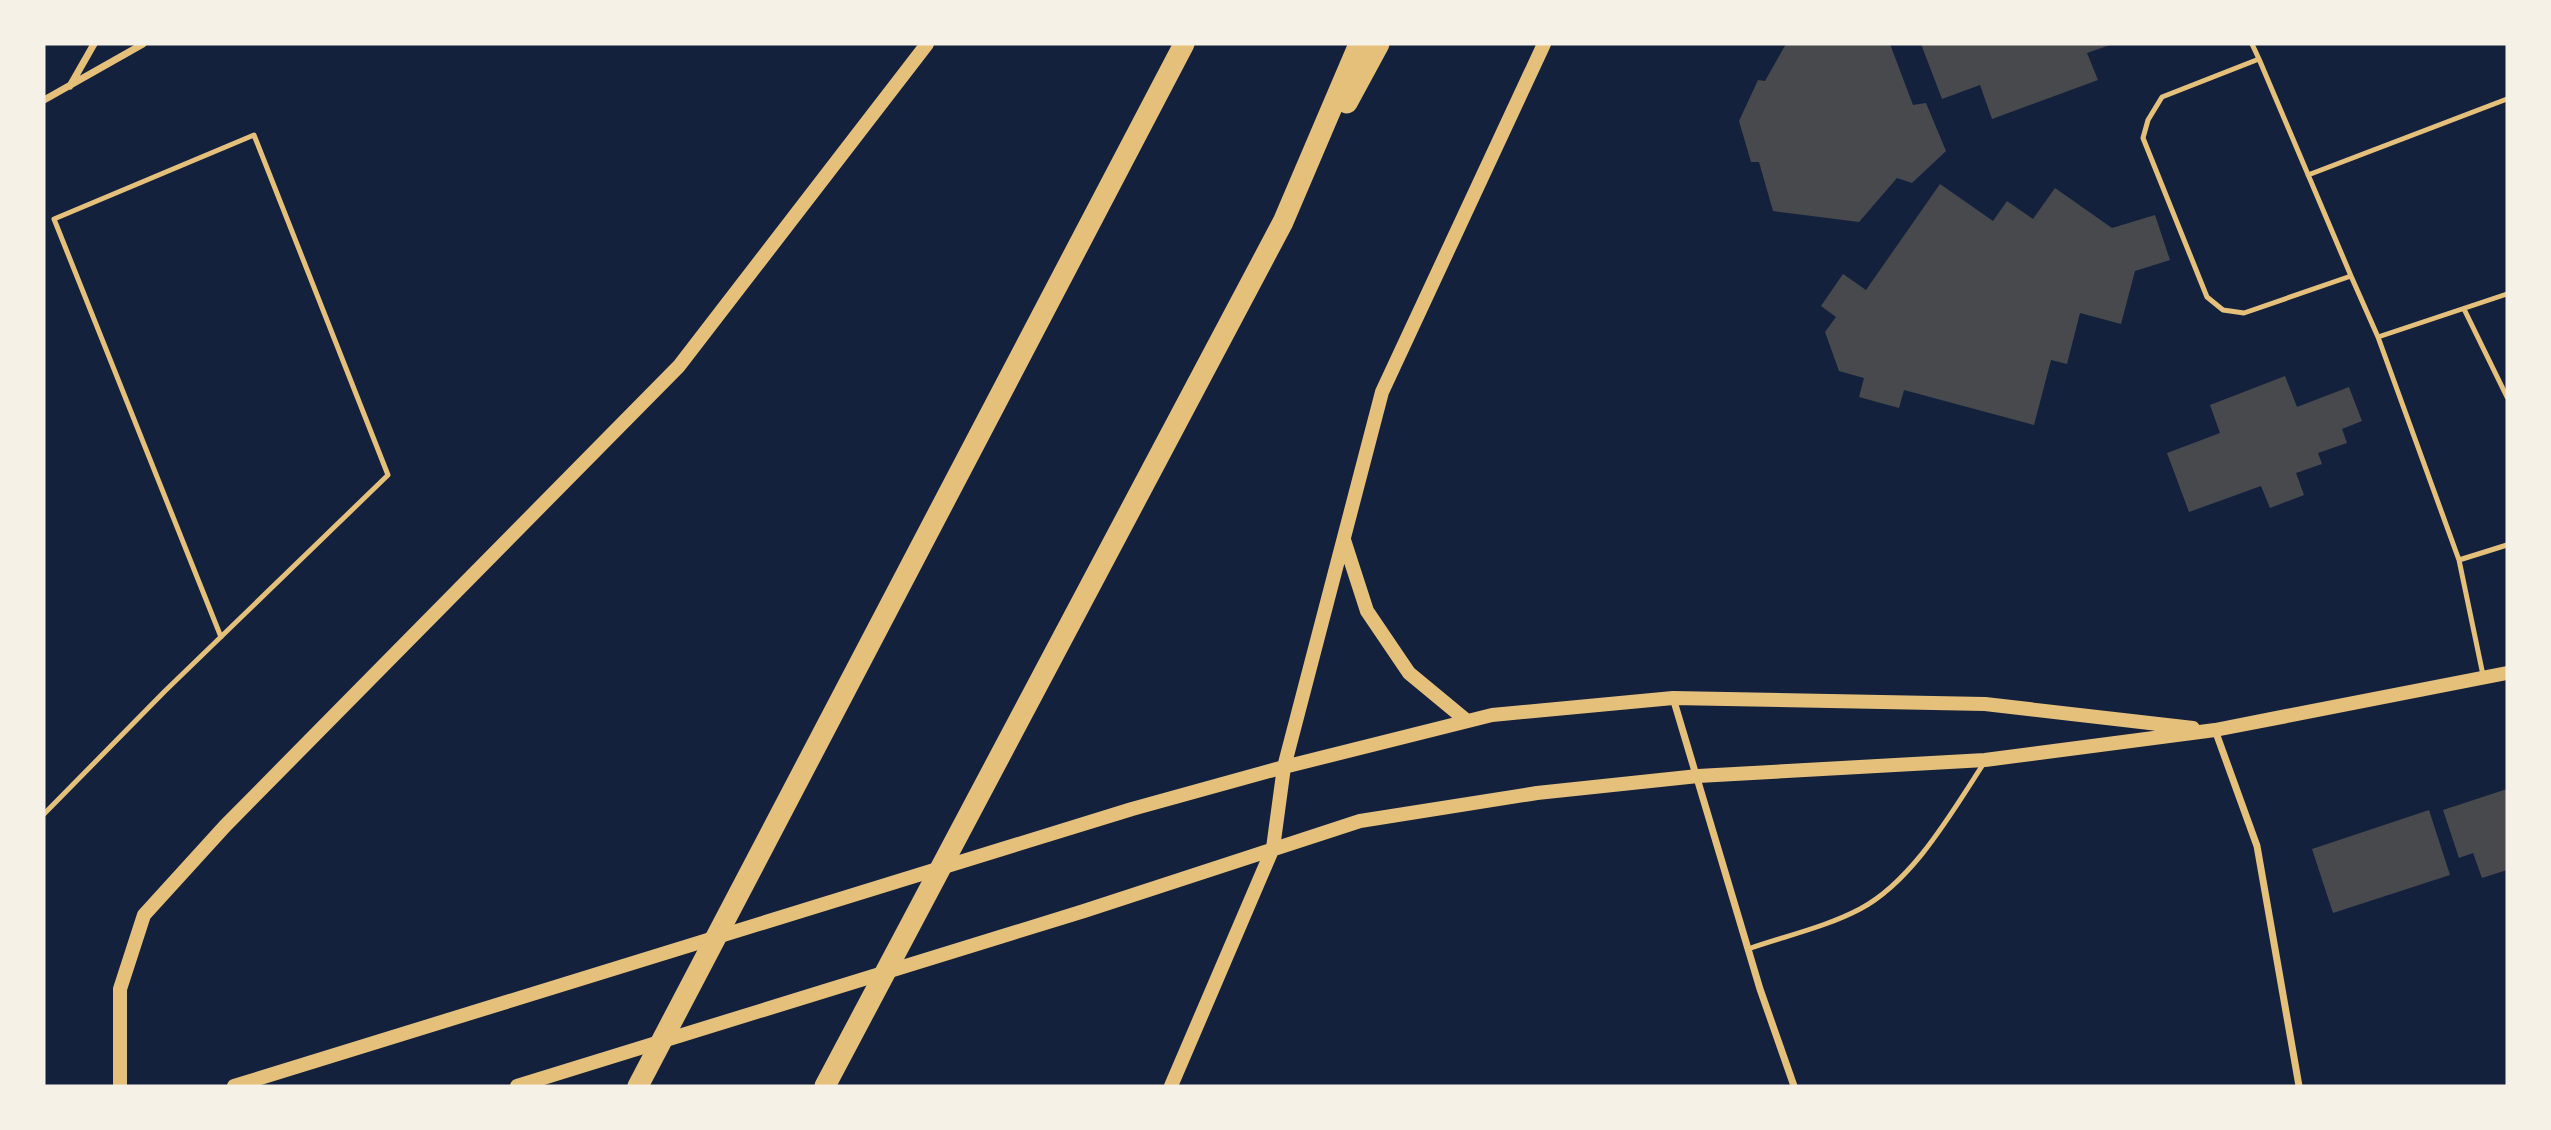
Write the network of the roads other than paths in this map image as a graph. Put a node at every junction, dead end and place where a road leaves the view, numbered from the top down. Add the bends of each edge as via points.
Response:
1 (94, 44) edge
2 (143, 44) edge
3 (928, 44) edge
4 (1184, 44) edge
5 (1359, 44) edge
6 (1379, 44) edge
7 (1544, 44) edge
8 (2252, 44) edge
9 (2259, 59) junction
10 (69, 86) junction
11 (2507, 99) edge
12 (44, 100) edge
13 (2308, 175) junction
14 (1283, 222) junction
15 (2351, 276) junction
16 (2507, 294) edge
17 (2464, 309) junction
18 (2378, 337) junction
19 (2507, 397) edge
20 (1344, 540) junction
21 (2507, 545) edge
22 (2459, 560) junction
23 (221, 637) junction
24 (2507, 673) edge
25 (2484, 678) junction
26 (1673, 698) junction
27 (1467, 721) junction
28 (2215, 730) junction
29 (1985, 760) junction
30 (1284, 767) junction
31 (1698, 776) junction
32 (44, 814) edge
33 (1273, 848) junction
34 (1748, 948) junction
35 (120, 1086) edge
36 (234, 1086) edge
37 (517, 1086) edge
38 (638, 1086) edge
39 (825, 1086) edge
40 (1171, 1086) edge
41 (1794, 1086) edge
42 (2299, 1086) edge

1 - 10 street
2 - 10 street
3 - 35 main road via 679,366 225,826 144,915 120,989
4 - 38 highway
5 - 14 highway
6 - 14 highway
7 - 20 main road via 1382,393
8 - 9 lane
9 - 13 lane
9 - 15 lane via 2162,97 2143,138 2207,297 2224,310 2244,313
10 - 12 street
11 - 13 lane
13 - 15 lane
14 - 39 highway
15 - 18 lane
16 - 17 lane
17 - 18 lane
17 - 19 lane
18 - 22 lane
20 - 27 main road via 1367,611 1409,673
20 - 30 main road
21 - 22 lane
22 - 25 lane
23 - 23 lane via 388,475 254,135 54,219
23 - 32 lane
24 - 25 main road
25 - 28 main road
26 - 27 main road
26 - 28 main road via 1985,704
26 - 31 street
27 - 30 main road
28 - 29 main road
28 - 42 street via 2257,846
29 - 31 main road
29 - 34 lane via 1911,867 1885,892 1859,909
30 - 33 main road
30 - 36 main road via 1132,809
31 - 33 main road via 1537,793 1360,821
31 - 34 street
33 - 37 main road
33 - 40 main road
34 - 41 street

